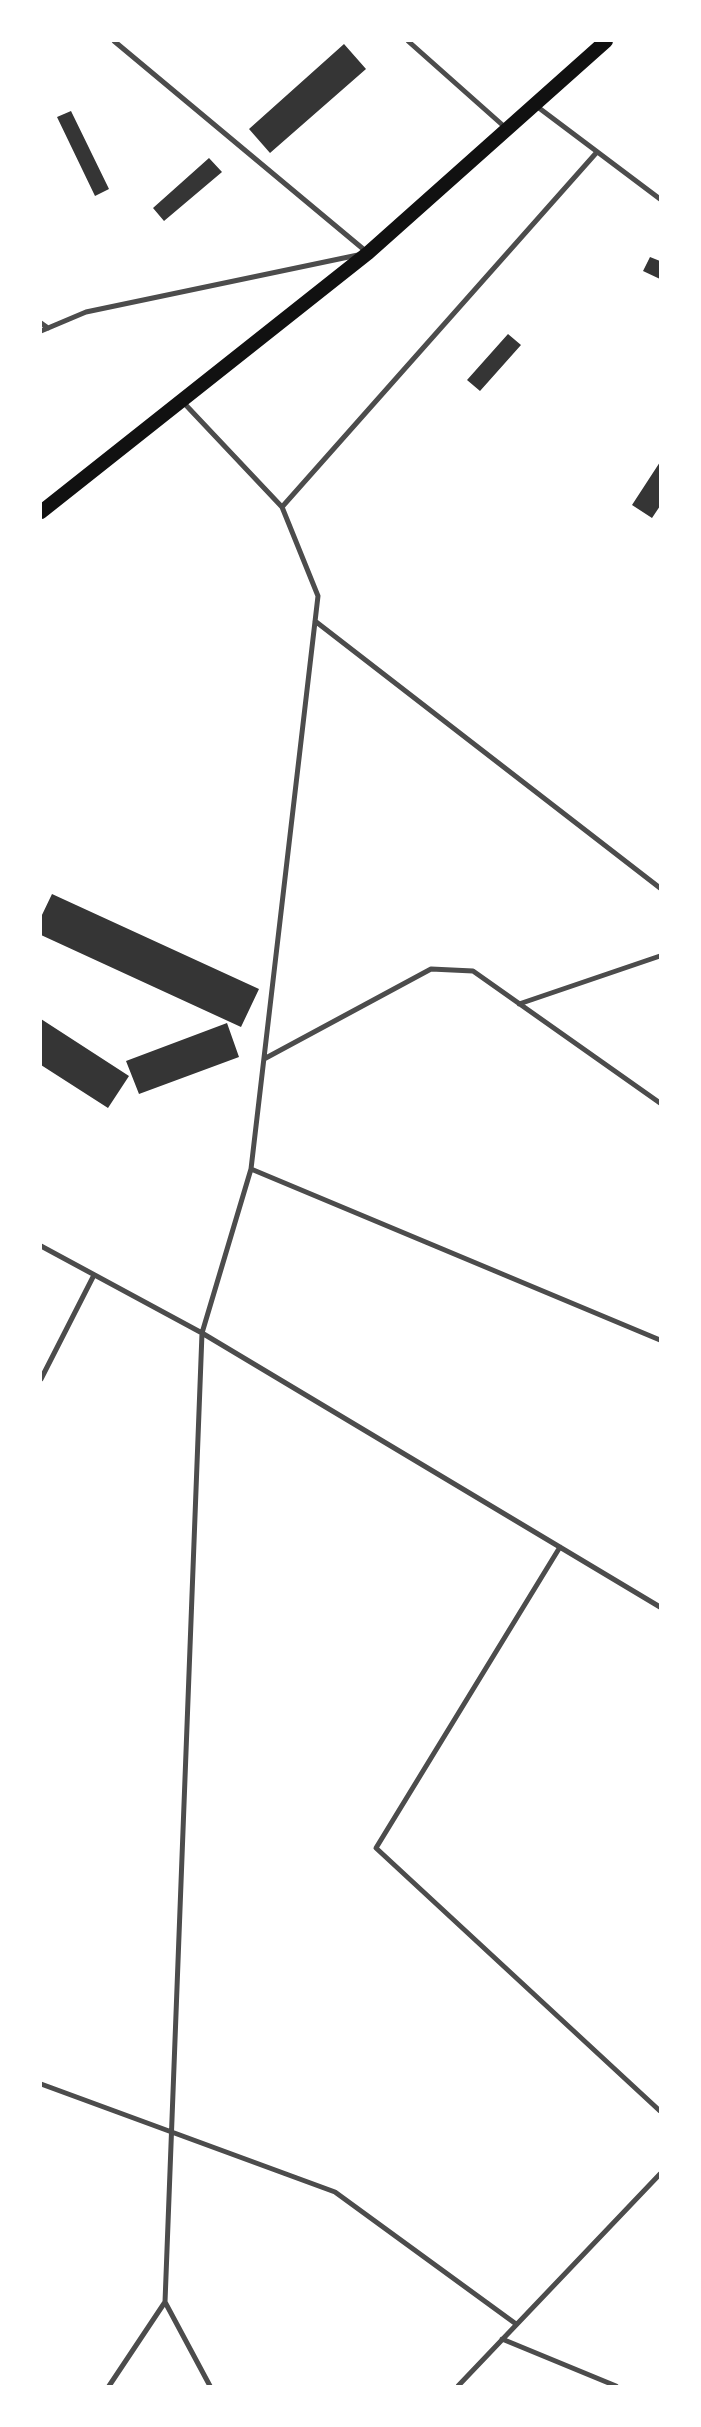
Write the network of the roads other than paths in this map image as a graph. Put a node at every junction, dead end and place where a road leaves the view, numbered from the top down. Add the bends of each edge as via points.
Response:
1 (114, 41) edge
2 (408, 41) edge
3 (606, 41) edge
4 (535, 105) junction
5 (507, 129) junction
6 (597, 152) junction
7 (660, 199) edge
8 (368, 253) junction
9 (41, 323) edge
10 (48, 328) junction
11 (41, 331) edge
12 (182, 401) junction
13 (282, 507) junction
14 (41, 512) edge
15 (315, 621) junction
16 (660, 888) edge
17 (660, 956) edge
18 (519, 1004) junction
19 (264, 1059) junction
20 (660, 1103) edge
21 (251, 1169) junction
22 (41, 1246) edge
23 (94, 1275) junction
24 (202, 1333) junction
25 (660, 1340) edge
26 (41, 1379) edge
27 (560, 1547) junction
28 (660, 1607) edge
29 (41, 2084) edge
30 (660, 2111) edge
31 (172, 2132) junction
32 (660, 2174) edge
33 (165, 2302) junction
34 (516, 2324) junction
35 (502, 2339) junction
36 (109, 2386) edge
37 (210, 2386) edge
38 (458, 2386) edge
39 (616, 2386) edge

1 - 8 street
2 - 5 street
3 - 4 highway
4 - 5 highway
4 - 6 street
5 - 8 highway
6 - 7 street
6 - 13 street
8 - 10 street via 86,312
8 - 12 highway
9 - 10 street
10 - 11 street
12 - 13 street
12 - 14 highway
13 - 15 street via 318,596
15 - 16 street
15 - 19 street
17 - 18 street
18 - 19 street via 473,972 431,969
18 - 20 street
19 - 21 street
21 - 24 street
21 - 25 street
22 - 23 street
23 - 24 street
23 - 26 street
24 - 27 street
24 - 31 street
27 - 28 street
27 - 30 street via 376,1848
29 - 31 street
31 - 33 street
31 - 34 street via 336,2192
32 - 34 street
33 - 36 street
33 - 37 street
34 - 35 street
35 - 38 street
35 - 39 street

